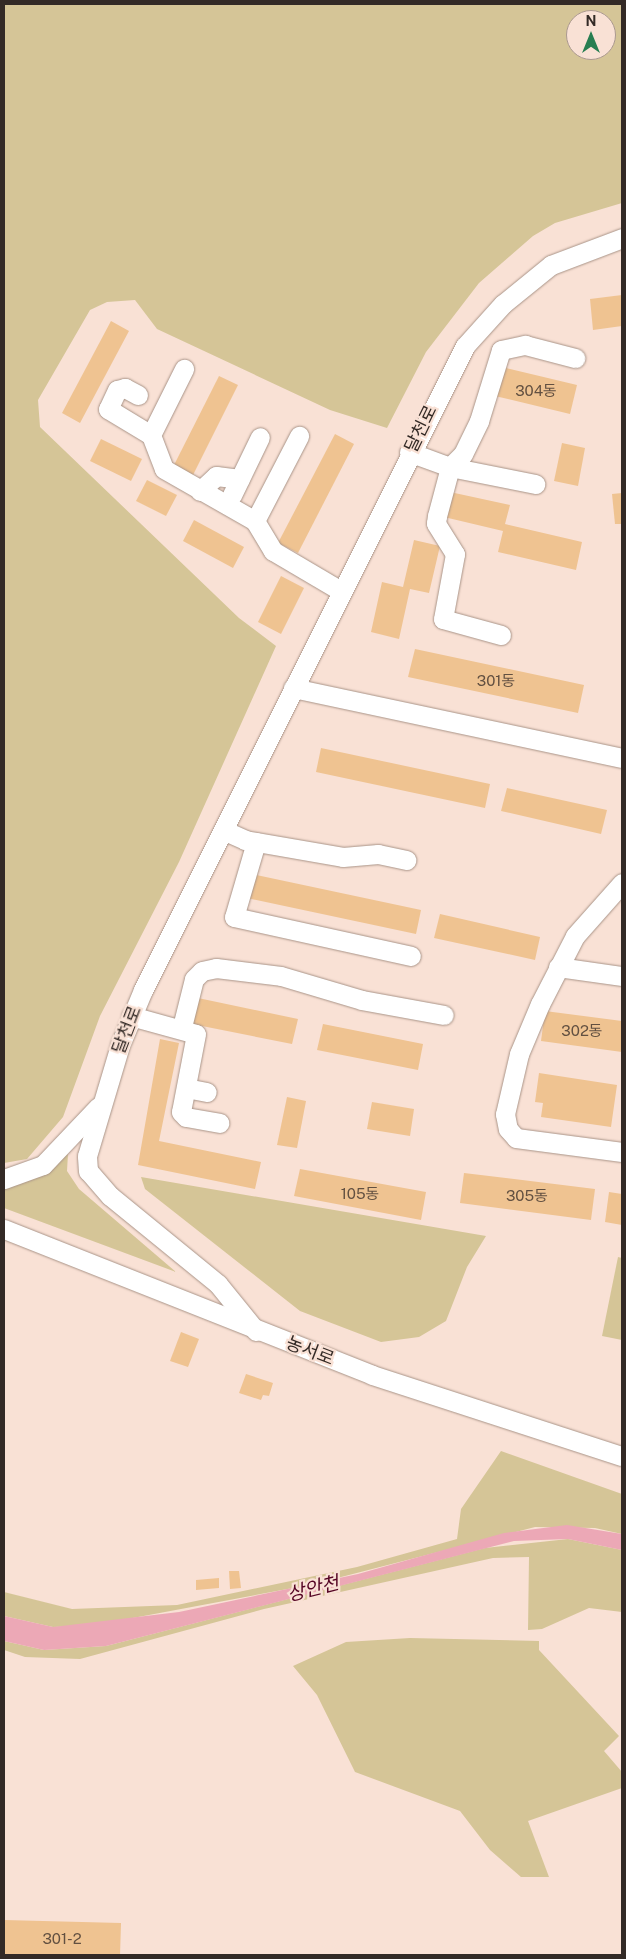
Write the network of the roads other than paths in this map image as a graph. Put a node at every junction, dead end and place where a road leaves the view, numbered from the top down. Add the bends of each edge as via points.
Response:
1 (622, 238) edge
2 (575, 358) dead end
3 (184, 369) dead end
4 (138, 395) dead end
5 (151, 435) junction
6 (299, 436) dead end
7 (260, 438) dead end
8 (409, 452) junction
9 (450, 467) junction
10 (535, 484) dead end
11 (200, 491) junction
12 (255, 521) junction
13 (341, 591) junction
14 (501, 635) dead end
15 (293, 688) junction
16 (622, 758) edge
17 (223, 830) junction
18 (256, 842) junction
19 (406, 860) dead end
20 (622, 883) edge
21 (411, 956) dead end
22 (558, 967) junction
23 (622, 976) edge
24 (444, 1015) dead end
25 (131, 1016) junction
26 (182, 1027) junction
27 (186, 1088) junction
28 (207, 1092) dead end
29 (102, 1102) junction
30 (219, 1123) dead end
31 (622, 1152) edge
32 (4, 1179) edge
33 (4, 1230) edge
34 (256, 1331) junction
35 (622, 1456) edge

1 - 8 street, 달천로 via 551,265 492,314 449,371
2 - 9 street via 525,345 500,350 479,422 463,454
3 - 5 street
4 - 5 street via 125,388 117,390 108,409
5 - 11 street via 164,469
6 - 12 street
7 - 11 street via 236,487 216,476
8 - 9 street
8 - 13 street, 달천로
9 - 10 street
9 - 14 street via 436,523 456,554 442,616 446,622
11 - 12 street
12 - 13 street via 264,542 279,556
13 - 15 street, 달천로
15 - 16 street
15 - 17 street, 달천로
17 - 18 street
17 - 25 street, 달천로
18 - 19 street via 343,857 378,854
18 - 21 street via 234,906 239,920
20 - 22 street via 585,923
22 - 23 street
22 - 31 street via 519,1054 506,1105 508,1129 523,1140
24 - 26 street via 362,1000 280,976 216,968 202,971 194,980
25 - 26 street
25 - 29 street, 달천로
26 - 27 street via 196,1034
27 - 28 street
27 - 30 street via 183,1115
29 - 32 street via 43,1165
29 - 34 street, 달천로 via 87,1156 95,1182 218,1284
33 - 34 street, 농서로
34 - 35 street, 농서로 via 372,1375

